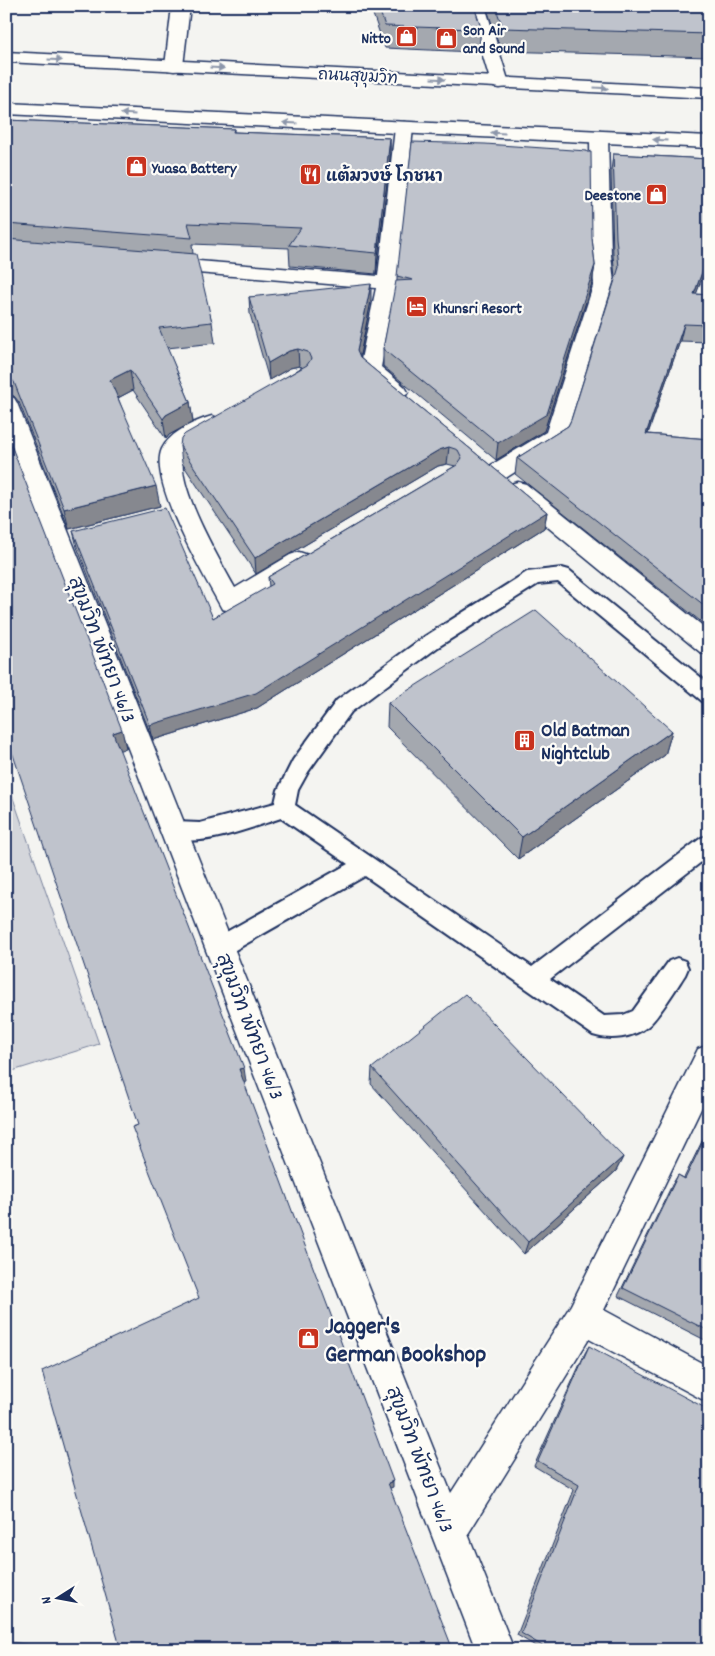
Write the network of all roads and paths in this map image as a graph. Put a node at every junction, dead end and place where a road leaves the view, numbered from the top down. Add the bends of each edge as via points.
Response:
1 (181, 6) edge
2 (476, 6) edge
3 (6, 57) edge
4 (174, 66) junction
5 (500, 83) junction
6 (709, 93) edge
7 (6, 108) edge
8 (404, 128) junction
9 (599, 137) junction
10 (709, 142) edge
11 (145, 263) edge
12 (387, 283) junction
13 (6, 403) edge
14 (415, 407) edge
15 (230, 414) edge
16 (314, 553) edge
17 (709, 645) edge
18 (709, 695) edge
19 (284, 809) junction
20 (175, 831) junction
21 (709, 844) edge
22 (366, 865) junction
23 (220, 947) junction
24 (677, 968) dead end
25 (532, 980) junction
26 (709, 1059) edge
27 (582, 1317) junction
28 (709, 1386) edge
29 (449, 1530) junction
30 (495, 1650) edge

1 - 4 main road
2 - 5 main road
3 -> 4 main road, ถนนสุขุมวิท
4 -> 5 main road, ถนนสุขุมวิท
5 -> 6 main road, ถนนสุขุมวิท
8 -> 7 main road
9 -> 8 main road
8 - 12 main road
10 -> 9 main road
9 - 17 main road via 604,283 556,436 489,468
11 - 12 main road
12 - 14 main road via 370,369
13 - 20 main road, สุขุมวิท พัทยา 46/3 via 70,539
15 - 16 main road via 178,443 171,452 173,512 231,602
18 - 19 lane via 562,575 534,577 431,642 344,706 300,766 288,790
19 - 20 lane via 200,832
19 - 22 lane
20 - 23 main road, สุขุมวิท พัทยา 46/3
21 - 25 lane
22 - 23 lane
22 - 25 lane
23 - 29 main road, สุขุมวิท พัทยา 46/3
24 - 25 lane via 641,1018 626,1026 601,1028
26 - 27 main road
27 - 28 main road
27 - 29 main road
29 - 30 main road, สุขุมวิท พัทยา 46/3

